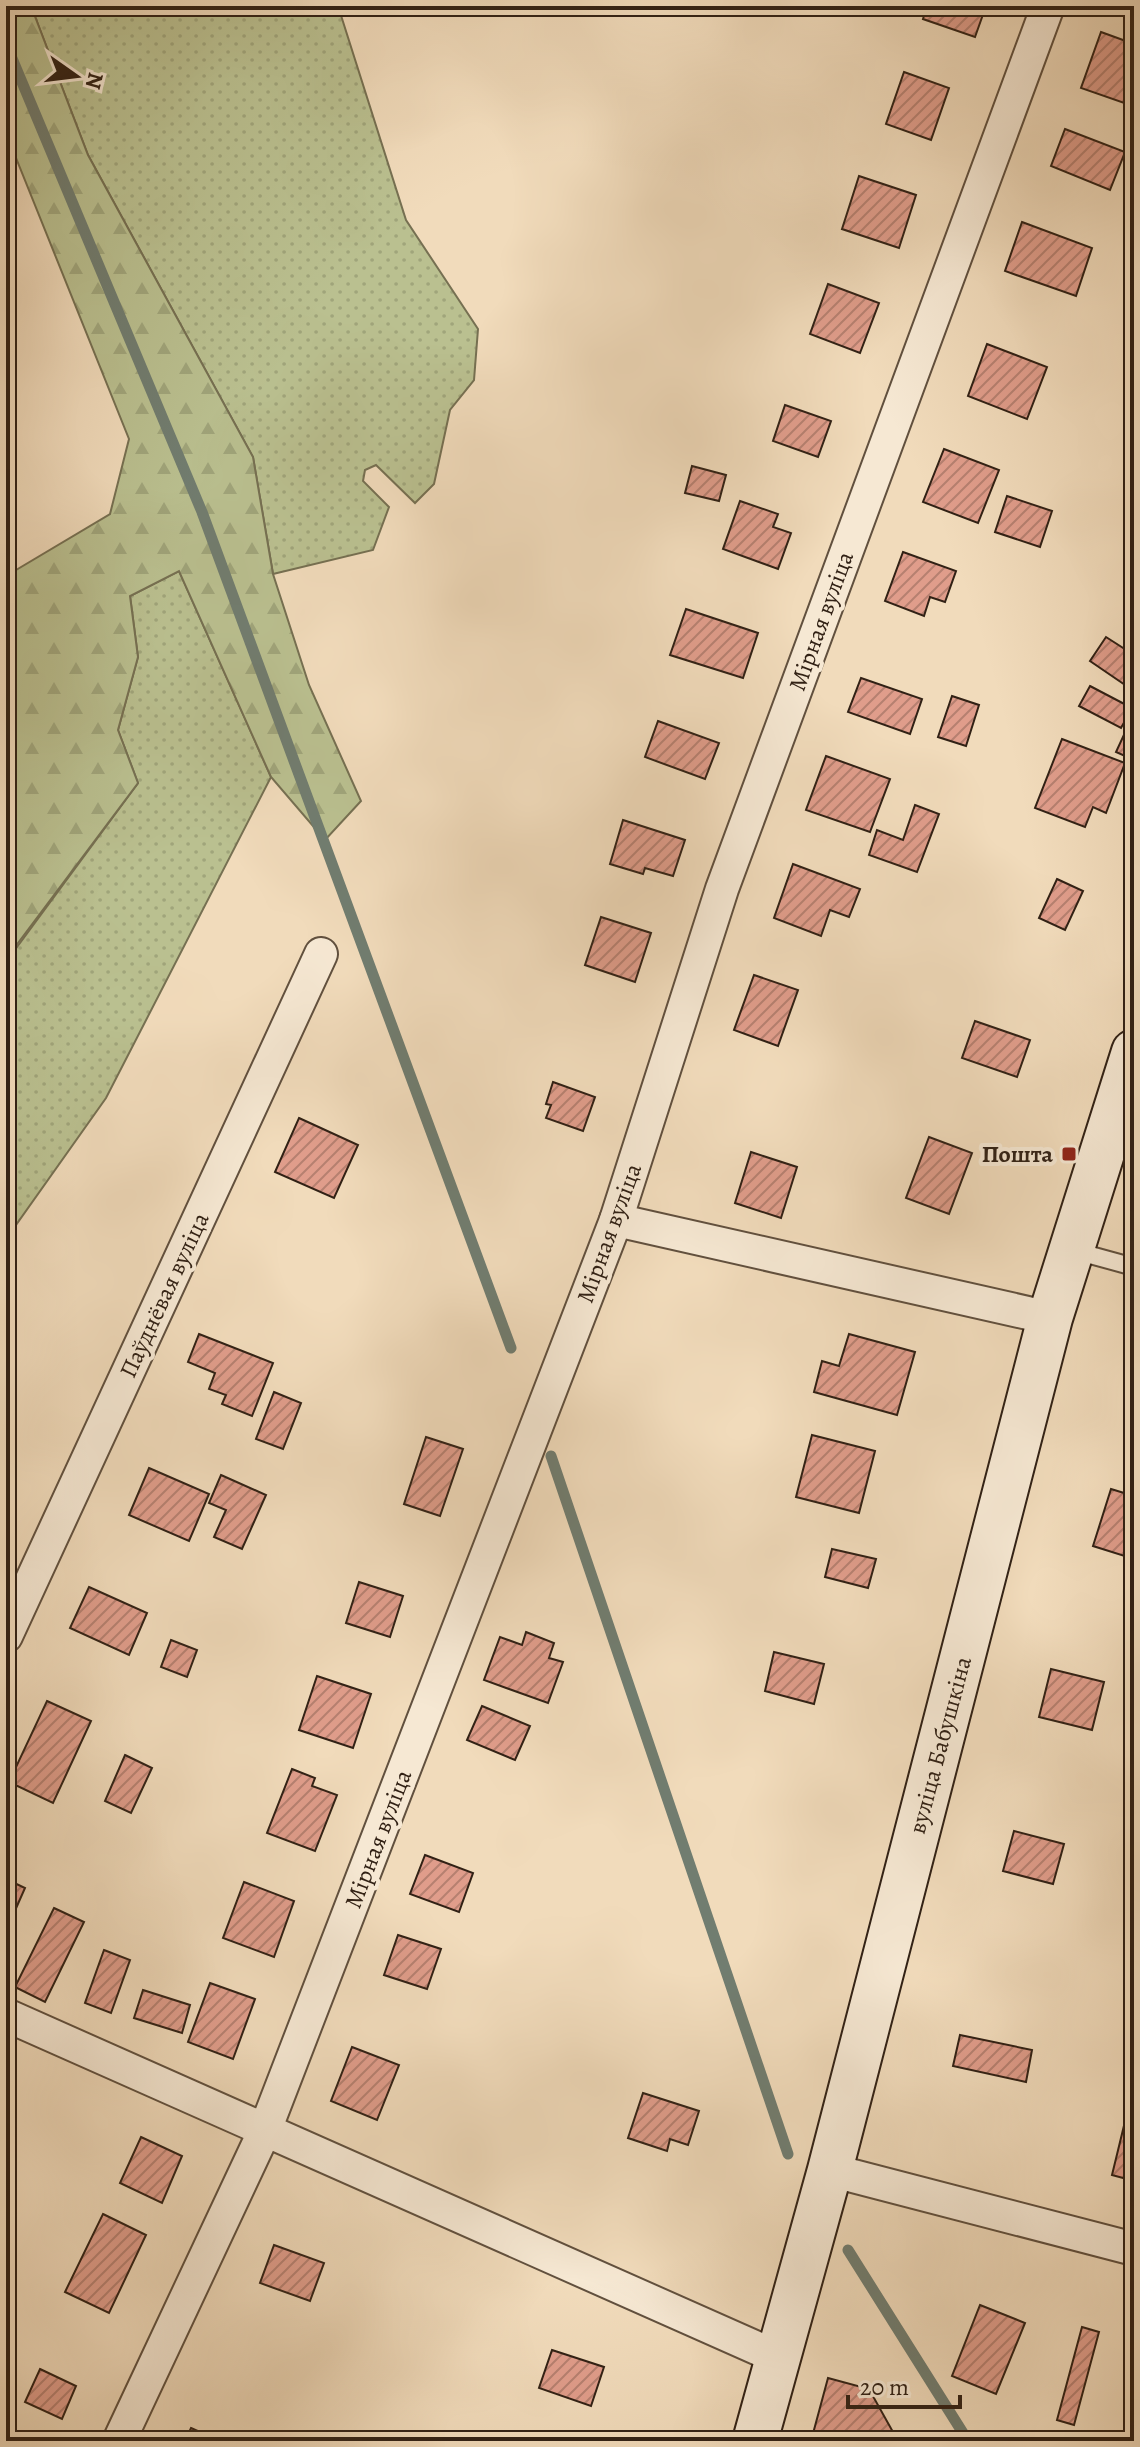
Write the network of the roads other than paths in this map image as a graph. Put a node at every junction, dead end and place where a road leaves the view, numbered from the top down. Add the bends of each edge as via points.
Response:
1 (1048, 6) edge
2 (321, 954) dead end
3 (1134, 1052) edge
4 (616, 1220) junction
5 (1070, 1250) junction
6 (1134, 1267) edge
7 (1050, 1318) junction
8 (6, 1636) edge
9 (6, 2015) edge
10 (265, 2130) junction
11 (830, 2170) junction
12 (1134, 2249) edge
13 (777, 2357) junction
14 (119, 2441) edge
15 (755, 2441) edge

1 - 4 street, Мірная вуліца via 722,889
2 - 8 street, Паўднёвая вуліца
3 - 5 street, вуліца Бабушкіна
4 - 7 street
4 - 10 street, Мірная вуліца
5 - 6 lane
5 - 7 street, вуліца Бабушкіна
7 - 11 street, вуліца Бабушкіна
9 - 10 street
10 - 13 street
10 - 14 street, Мірная вуліца
11 - 12 street
11 - 13 street, вуліца Бабушкіна
13 - 15 street, вуліца Бабушкіна

